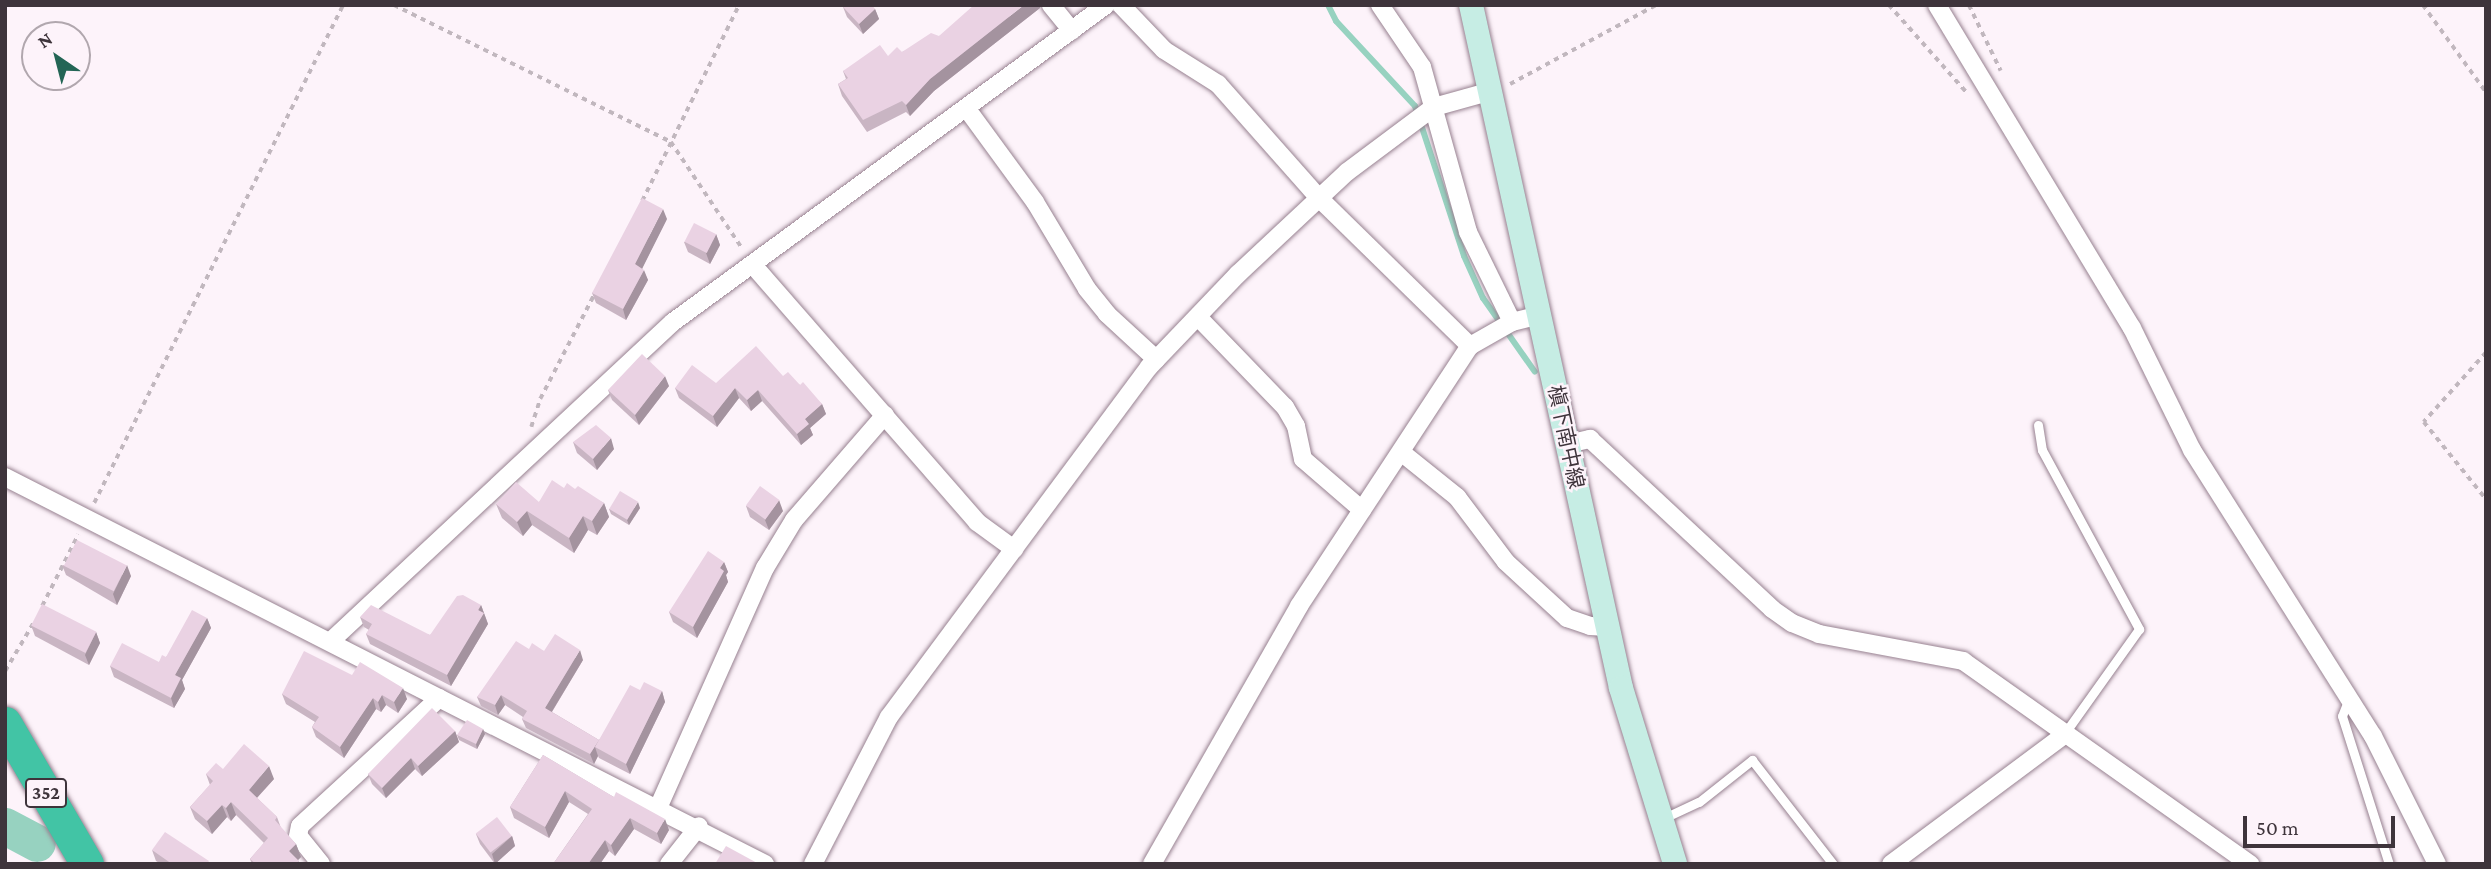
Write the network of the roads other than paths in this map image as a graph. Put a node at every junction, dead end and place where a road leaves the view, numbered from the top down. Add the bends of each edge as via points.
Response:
1 (1051, 5) edge
2 (1106, 5) edge
3 (1121, 5) edge
4 (1380, 5) edge
5 (1471, 5) edge
6 (1937, 5) edge
7 (1072, 31) junction
8 (1488, 92) junction
9 (1434, 107) junction
10 (967, 109) junction
11 (1318, 197) junction
12 (752, 265) junction
13 (1540, 315) junction
14 (1198, 317) junction
15 (1512, 322) junction
16 (1470, 346) junction
17 (1157, 359) junction
18 (885, 415) junction
19 (2038, 425) dead end
20 (1568, 444) junction
21 (1401, 452) junction
22 (5, 477) edge
23 (1362, 510) junction
24 (1014, 549) junction
25 (1607, 627) junction
26 (332, 640) junction
27 (439, 698) junction
28 (2348, 701) junction
29 (5, 723) edge
30 (2063, 736) junction
31 (659, 808) junction
32 (1659, 820) junction
33 (698, 826) junction
34 (1669, 861) edge
35 (86, 864) edge
36 (321, 864) edge
37 (669, 864) edge
38 (765, 864) edge
39 (813, 864) edge
40 (1152, 864) edge
41 (1833, 864) edge
42 (1891, 864) edge
43 (2250, 864) edge
44 (2389, 864) edge
45 (2437, 864) edge

1 - 7 street
2 - 7 street
3 - 11 street via 1164,50 1218,84
4 - 9 street via 1415,55
5 - 8 main road, 槇下南中線
6 - 28 street via 2132,328 2192,450
7 - 10 street
8 - 9 street
8 - 13 main road, 槇下南中線
9 - 11 street
9 - 15 street via 1468,232
10 - 12 street
10 - 17 street via 1035,202 1087,289 1107,314
11 - 14 street
11 - 16 street
12 - 18 street
12 - 26 street via 673,322
13 - 15 street
13 - 20 main road, 槇下南中線
14 - 17 street
14 - 23 street via 1285,407 1296,426 1303,459
15 - 16 street
16 - 21 street
17 - 24 street
18 - 24 street via 977,522
18 - 31 street via 794,520 765,568
19 - 30 lane via 2042,450 2139,629
20 - 25 main road, 槇下南中線
20 - 30 street via 1590,439 1792,623 1819,634 1963,662
21 - 23 street
21 - 25 street via 1457,497 1506,562 1567,618
22 - 26 street
23 - 40 street via 1299,606
24 - 39 street via 890,717
25 - 32 main road, 槇下南中線
26 - 27 street
27 - 31 street
27 - 36 street via 300,826 299,836
28 - 44 lane via 2342,716
28 - 45 street via 2388,761
29 - 35 highway, 352
30 - 42 street
30 - 43 street
31 - 33 street
32 - 34 main road, 槇下南中線
32 - 41 lane via 1699,802 1752,760
33 - 37 street
33 - 38 street

